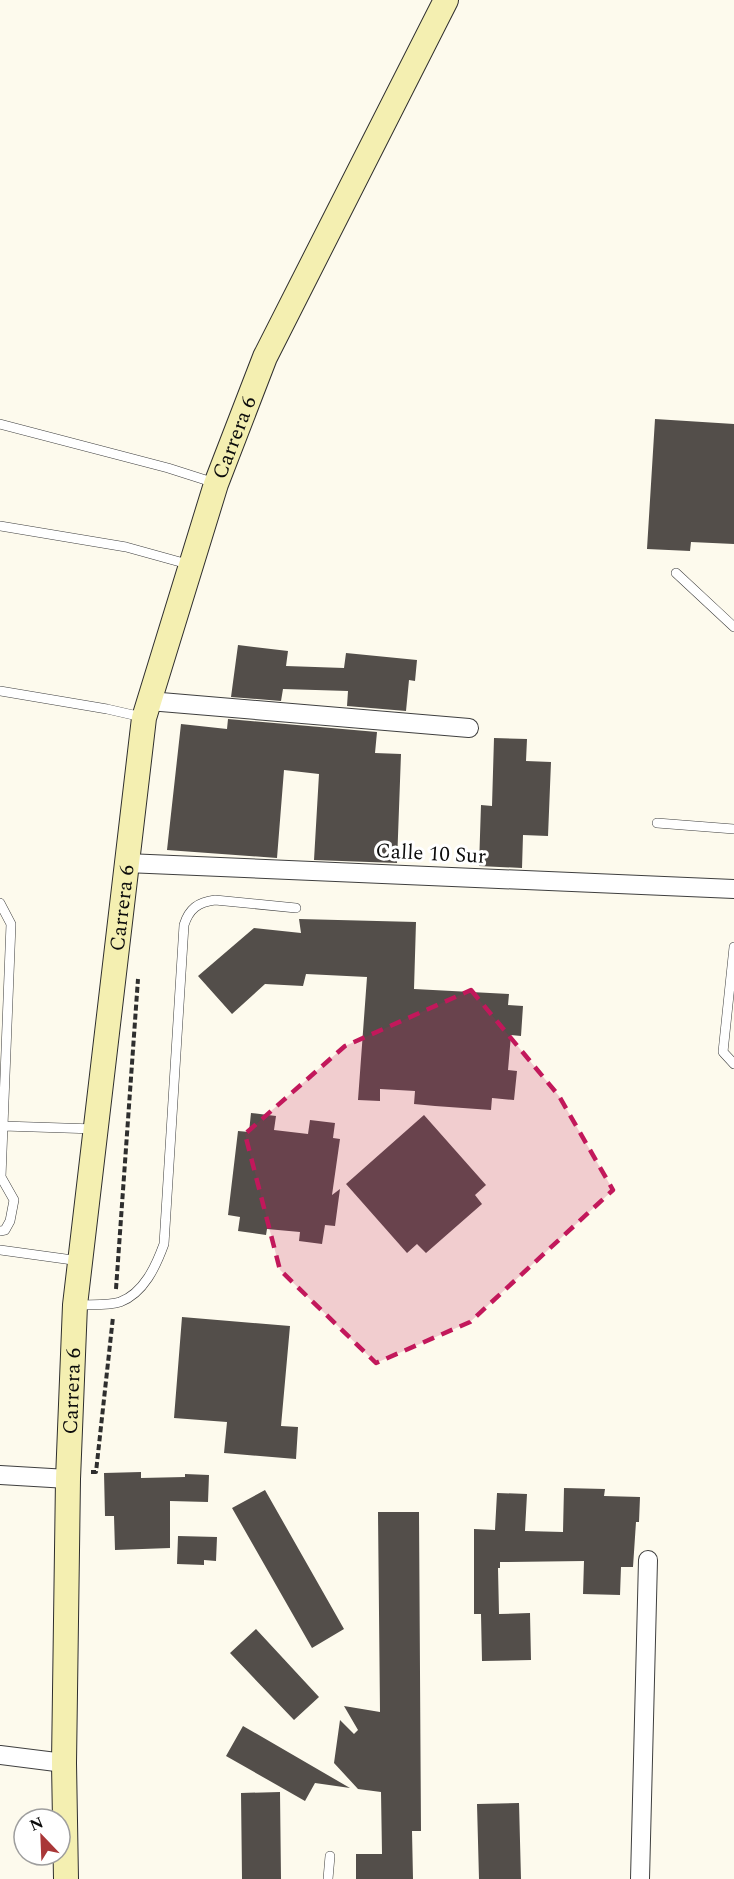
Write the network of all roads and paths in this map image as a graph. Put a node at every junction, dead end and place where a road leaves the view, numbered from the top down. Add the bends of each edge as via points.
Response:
1 (446, 0) edge
2 (0, 424) edge
3 (216, 484) junction
4 (0, 526) edge
5 (191, 565) junction
6 (676, 573) dead end
7 (734, 627) edge
8 (0, 691) edge
9 (147, 709) junction
10 (469, 728) dead end
11 (657, 823) dead end
12 (734, 829) edge
13 (126, 863) junction
14 (734, 889) edge
15 (0, 903) edge
16 (296, 908) dead end
17 (734, 947) edge
18 (139, 971) dead end
19 (734, 1064) edge
20 (3, 1126) junction
21 (95, 1129) junction
22 (0, 1231) edge
23 (0, 1250) edge
24 (80, 1261) junction
25 (115, 1303) junction
26 (75, 1305) junction
27 (0, 1475) edge
28 (69, 1475) junction
29 (648, 1560) dead end
30 (0, 1755) edge
31 (64, 1763) junction
32 (330, 1856) dead end
33 (66, 1879) edge
34 (328, 1879) edge
35 (640, 1879) edge

1 - 3 main road, Carrera 6 via 265,357
2 - 3 lane
3 - 5 main road, Carrera 6
4 - 5 lane via 126,547
5 - 9 main road, Carrera 6
6 - 7 lane
8 - 9 lane via 107,709
9 - 10 street
9 - 13 main road, Carrera 6
11 - 12 lane
13 - 14 street, Calle 10 Sur
13 - 21 main road, Carrera 6
15 - 20 lane via 11,924
16 - 25 lane via 215,900 206,901 188,914 184,925 164,1244 151,1274 138,1291
17 - 19 lane via 723,1052
18 - 25 path
20 - 21 lane
20 - 22 lane via 1,1177 14,1200 10,1221
21 - 24 main road, Carrera 6
23 - 24 lane
24 - 26 main road, Carrera 6
25 - 26 lane
25 - 28 path via 96,1472
26 - 28 main road, Carrera 6
27 - 28 street
28 - 31 main road, Carrera 6
29 - 35 street
30 - 31 street
31 - 33 main road, Carrera 6
32 - 34 lane

